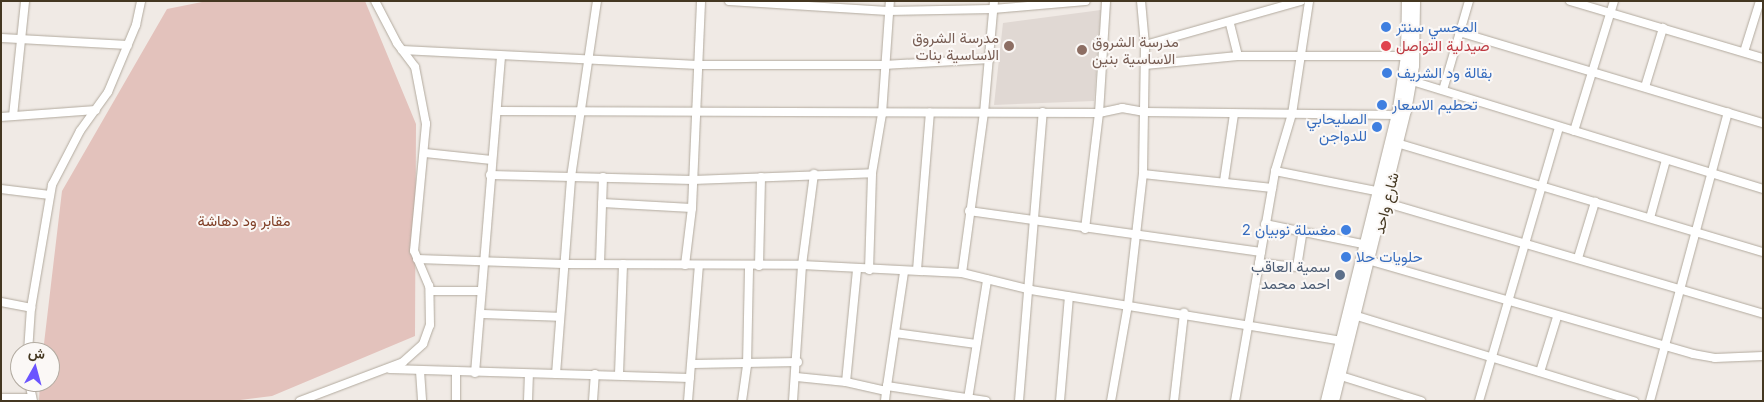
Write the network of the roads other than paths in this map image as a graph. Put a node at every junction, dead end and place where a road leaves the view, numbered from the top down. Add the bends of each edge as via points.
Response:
1 (25, 1) edge
2 (141, 1) edge
3 (375, 1) edge
4 (597, 1) edge
5 (701, 1) edge
6 (729, 1) edge
7 (890, 1) edge
8 (1084, 1) edge
9 (1106, 1) edge
10 (1141, 1) edge
11 (1301, 1) edge
12 (1309, 1) edge
13 (1408, 1) edge
14 (1415, 1) edge
15 (1469, 1) edge
16 (1570, 1) edge
17 (1614, 1) edge
18 (1760, 1) edge
19 (752, 2) edge
20 (1040, 3) edge
21 (993, 5) edge
22 (888, 11) junction
23 (1611, 13) junction
24 (1230, 24) junction
25 (1663, 28) junction
26 (1459, 32) junction
27 (1, 38) edge
28 (22, 40) junction
29 (128, 45) junction
30 (1145, 45) junction
31 (402, 50) junction
32 (1744, 52) junction
33 (502, 56) junction
34 (1238, 56) junction
35 (1298, 56) junction
36 (1406, 56) junction
37 (1763, 58) edge
38 (990, 59) junction
39 (589, 61) junction
40 (698, 65) junction
41 (884, 65) junction
42 (1145, 65) junction
43 (1592, 71) junction
44 (1412, 81) junction
45 (1645, 87) junction
46 (1442, 90) junction
47 (96, 110) junction
48 (497, 111) junction
49 (580, 111) junction
50 (1043, 112) junction
51 (1145, 112) junction
52 (1728, 112) junction
53 (930, 113) junction
54 (984, 113) junction
55 (1099, 113) junction
56 (698, 114) junction
57 (882, 114) junction
58 (1234, 114) junction
59 (1292, 114) junction
60 (1397, 115) junction
61 (13, 116) junction
62 (1, 117) edge
63 (1763, 123) edge
64 (1558, 127) junction
65 (1574, 131) junction
66 (1400, 144) junction
67 (425, 153) junction
68 (492, 160) junction
69 (1666, 160) junction
70 (1275, 171) junction
71 (1710, 172) junction
72 (872, 173) junction
73 (814, 174) junction
74 (1143, 174) junction
75 (490, 175) junction
76 (571, 177) junction
77 (603, 177) junction
78 (761, 177) junction
79 (693, 180) junction
80 (1224, 181) junction
81 (1541, 186) junction
82 (1272, 188) junction
83 (1, 189) edge
84 (1763, 189) edge
85 (50, 195) junction
86 (1383, 197) junction
87 (1595, 202) junction
88 (602, 203) junction
89 (692, 208) junction
90 (969, 212) junction
91 (1650, 218) junction
92 (1034, 223) junction
93 (1265, 224) junction
94 (1085, 229) junction
95 (1303, 231) junction
96 (1694, 231) junction
97 (1135, 235) junction
98 (1523, 242) junction
99 (1367, 245) junction
100 (1261, 252) junction
101 (1763, 252) edge
102 (1578, 258) junction
103 (417, 259) junction
104 (1371, 261) junction
105 (484, 262) junction
106 (1259, 263) junction
107 (563, 264) junction
108 (600, 264) junction
109 (623, 264) junction
110 (685, 265) junction
111 (699, 265) junction
112 (802, 265) junction
113 (749, 266) junction
114 (759, 266) junction
115 (857, 270) junction
116 (869, 270) junction
117 (916, 270) junction
118 (904, 272) junction
119 (962, 273) junction
120 (987, 280) junction
121 (1679, 288) junction
122 (430, 290) junction
123 (1031, 290) junction
124 (481, 291) junction
125 (1070, 296) junction
126 (1, 302) edge
127 (1506, 302) junction
128 (1128, 305) junction
129 (31, 308) junction
130 (1184, 313) junction
131 (480, 314) junction
132 (1763, 314) edge
133 (1357, 316) junction
134 (1557, 317) junction
135 (560, 318) junction
136 (1248, 325) junction
137 (1349, 329) junction
138 (895, 333) junction
139 (1342, 341) junction
140 (29, 342) edge
141 (976, 344) junction
142 (1663, 347) junction
143 (1763, 356) edge
144 (1490, 358) junction
145 (798, 362) junction
146 (693, 364) junction
147 (747, 365) junction
148 (388, 369) junction
149 (420, 371) junction
150 (456, 372) junction
151 (474, 372) junction
152 (1540, 372) junction
153 (529, 374) junction
154 (556, 374) junction
155 (595, 374) junction
156 (619, 374) junction
157 (1341, 376) junction
158 (797, 377) junction
159 (690, 378) junction
160 (846, 382) junction
161 (887, 388) junction
162 (1, 398) edge
163 (32, 399) edge
164 (968, 399) junction
165 (300, 401) edge
166 (422, 401) edge
167 (456, 401) edge
168 (528, 401) edge
169 (593, 401) edge
170 (688, 401) edge
171 (742, 401) edge
172 (793, 401) edge
173 (885, 401) edge
174 (986, 401) edge
175 (1019, 401) edge
176 (1060, 401) edge
177 (1111, 401) edge
178 (1174, 401) edge
179 (1235, 401) edge
180 (1326, 401) edge
181 (1334, 401) edge
182 (1421, 401) edge
183 (1478, 401) edge
184 (1634, 401) edge
185 (1650, 401) edge

1 - 28 street
2 - 29 street
3 - 31 street
4 - 39 street
5 - 40 street
6 - 19 street
7 - 22 street
8 - 20 street
9 - 55 street
10 - 30 street
11 - 24 street
12 - 35 street
13 - 36 street, شارع واحد
14 - 44 street, شارع واحد
15 - 26 street
16 - 23 street
17 - 23 street
18 - 32 street
19 - 22 street
20 - 21 street
21 - 22 street
21 - 38 street
22 - 41 street
23 - 25 street
23 - 43 street
24 - 30 street
24 - 34 street
25 - 32 street
25 - 45 street
26 - 43 street
26 - 46 street
27 - 28 street
28 - 29 street
28 - 61 street
29 - 47 street via 108,92
30 - 42 street
31 - 33 street
31 - 67 street via 415,67 427,125
32 - 37 street
33 - 39 street
33 - 48 street
34 - 35 street
34 - 42 street
35 - 36 street
35 - 59 street
36 - 60 street, شارع واحد
38 - 41 street
38 - 54 street
39 - 40 street
39 - 49 street
40 - 41 street
40 - 56 street
41 - 57 street
42 - 51 street via 1142,92
43 - 45 street
43 - 65 street
44 - 46 street
44 - 66 street, شارع واحد
45 - 52 street
46 - 64 street
47 - 61 street
47 - 85 street via 80,131
48 - 49 street
48 - 68 street
49 - 56 street
49 - 76 street
50 - 54 street
50 - 55 street
50 - 92 street
51 - 55 street via 1122,108
51 - 58 street
51 - 74 street
52 - 63 street
52 - 71 street
53 - 54 street
53 - 57 street
53 - 117 street
54 - 90 street
55 - 94 street
56 - 57 street
56 - 79 street
57 - 72 street
58 - 59 street
58 - 80 street
59 - 60 street
59 - 70 street
60 - 86 street, شارع واحد
61 - 62 street
64 - 65 street
64 - 81 street
65 - 69 street
66 - 81 street
66 - 86 street, شارع واحد
67 - 68 street
67 - 103 street via 414,241
68 - 75 street
69 - 71 street
69 - 91 street
70 - 82 street
70 - 86 street
71 - 84 street
71 - 96 street
72 - 73 street
72 - 116 street
73 - 78 street
73 - 112 street
74 - 80 street
74 - 97 street
75 - 76 street
75 - 105 street
76 - 77 street
76 - 107 street
77 - 79 street
77 - 88 street
78 - 79 street
78 - 114 street
79 - 89 street
80 - 82 street
81 - 87 street
81 - 98 street
82 - 93 street
83 - 85 street
85 - 129 street
86 - 98 street
86 - 99 street, شارع واحد
86 - 104 street, شارع واحد
87 - 91 street
87 - 102 street
88 - 89 street
88 - 108 street
89 - 110 street
90 - 92 street
90 - 119 street
91 - 96 street
92 - 94 street
92 - 123 street
93 - 95 street
93 - 100 street
94 - 97 street
95 - 99 street
95 - 106 street via 1297,267
96 - 101 street
96 - 121 street
97 - 100 street
97 - 128 street
98 - 102 street
98 - 127 street
99 - 137 street, شارع واحد
100 - 106 street
102 - 121 street
103 - 105 street
103 - 122 street
104 - 127 street
104 - 133 street, شارع واحد
105 - 107 street
105 - 124 street
106 - 136 street
107 - 108 street
107 - 135 street
108 - 109 street
109 - 110 street
109 - 156 street
110 - 111 street
111 - 113 street
111 - 146 street
112 - 114 street
112 - 115 street
112 - 145 street
113 - 114 street
113 - 147 street
115 - 116 street
115 - 160 street
116 - 118 street
117 - 118 street
117 - 119 street
118 - 138 street
119 - 120 street
120 - 123 street
120 - 141 street
121 - 132 street
121 - 142 street
122 - 124 street
122 - 148 street via 428,336 412,355
123 - 125 street
123 - 175 street
124 - 131 street
125 - 128 street
125 - 176 street
126 - 129 street
127 - 134 street
127 - 144 street
128 - 130 street
128 - 177 street
129 - 140 street
130 - 136 street
130 - 178 street
131 - 135 street
131 - 151 street
133 - 137 street, شارع واحد
133 - 144 street
134 - 142 street
134 - 152 street
135 - 154 street
136 - 139 street
136 - 179 street
137 - 139 street, شارع واحد
137 - 157 street, شارع واحد
138 - 141 street
138 - 161 street
139 - 180 street, شارع واحد
141 - 164 street
142 - 143 street via 1715,358
142 - 185 street
144 - 152 street
144 - 183 street
145 - 147 street
145 - 158 street
146 - 147 street
146 - 159 street
147 - 171 street
148 - 149 street
148 - 165 street
149 - 150 street
149 - 166 street
150 - 151 street
150 - 167 street
151 - 153 street
152 - 184 street
153 - 154 street
153 - 168 street
154 - 155 street
155 - 156 street
155 - 169 street
156 - 159 street
157 - 181 street, شارع واحد
157 - 182 street
158 - 160 street
158 - 172 street
159 - 170 street
160 - 161 street
161 - 164 street
161 - 173 street
162 - 163 street
164 - 174 street

